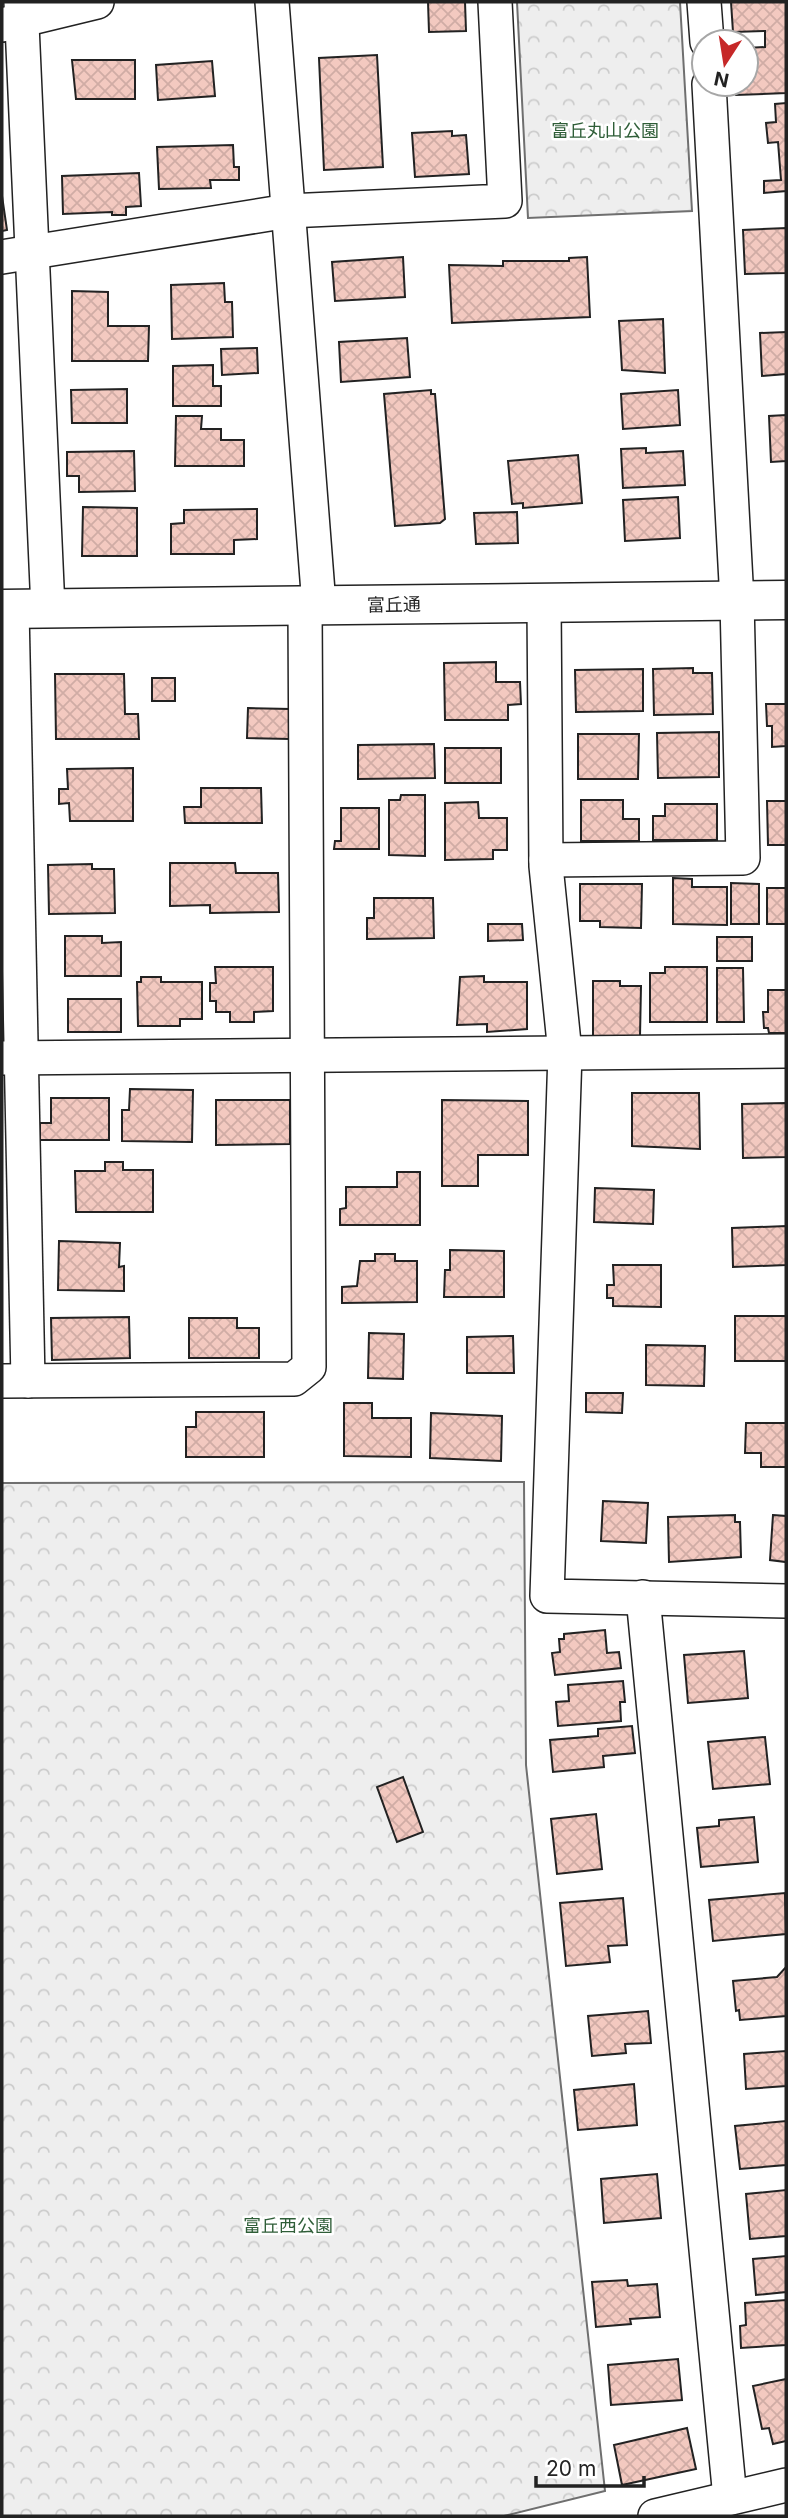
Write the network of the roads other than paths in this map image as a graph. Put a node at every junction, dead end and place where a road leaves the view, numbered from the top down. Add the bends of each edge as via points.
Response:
1 (97, 2) edge
2 (272, 2) edge
3 (495, 2) edge
4 (704, 2) edge
5 (15, 15) edge
6 (706, 28) edge
7 (710, 98) edge
8 (288, 211) junction
9 (17, 254) edge
10 (786, 600) edge
11 (737, 601) junction
12 (544, 603) junction
13 (312, 606) junction
14 (21, 609) edge
15 (546, 860) junction
16 (786, 1051) edge
17 (565, 1053) junction
18 (310, 1055) junction
19 (12, 1057) edge
20 (15, 1381) edge
21 (643, 1598) junction
22 (786, 1601) edge
23 (786, 2485) edge
24 (730, 2498) junction
25 (655, 2516) edge

1 - 5 street
2 - 8 street
3 - 8 street via 505,201
4 - 6 street
5 - 9 street
7 - 11 street
8 - 9 street
8 - 13 street
9 - 14 street
10 - 11 street, 富丘通
11 - 12 street, 富丘通
11 - 15 street via 743,858
12 - 13 street, 富丘通
12 - 15 street
13 - 14 street, 富丘通
13 - 18 street
14 - 19 street
15 - 17 street
16 - 17 street
17 - 18 street
17 - 21 street via 547,1595
18 - 19 street
18 - 20 street via 309,1367 294,1380
19 - 20 street
21 - 22 street
21 - 24 street
23 - 24 street
24 - 25 street

